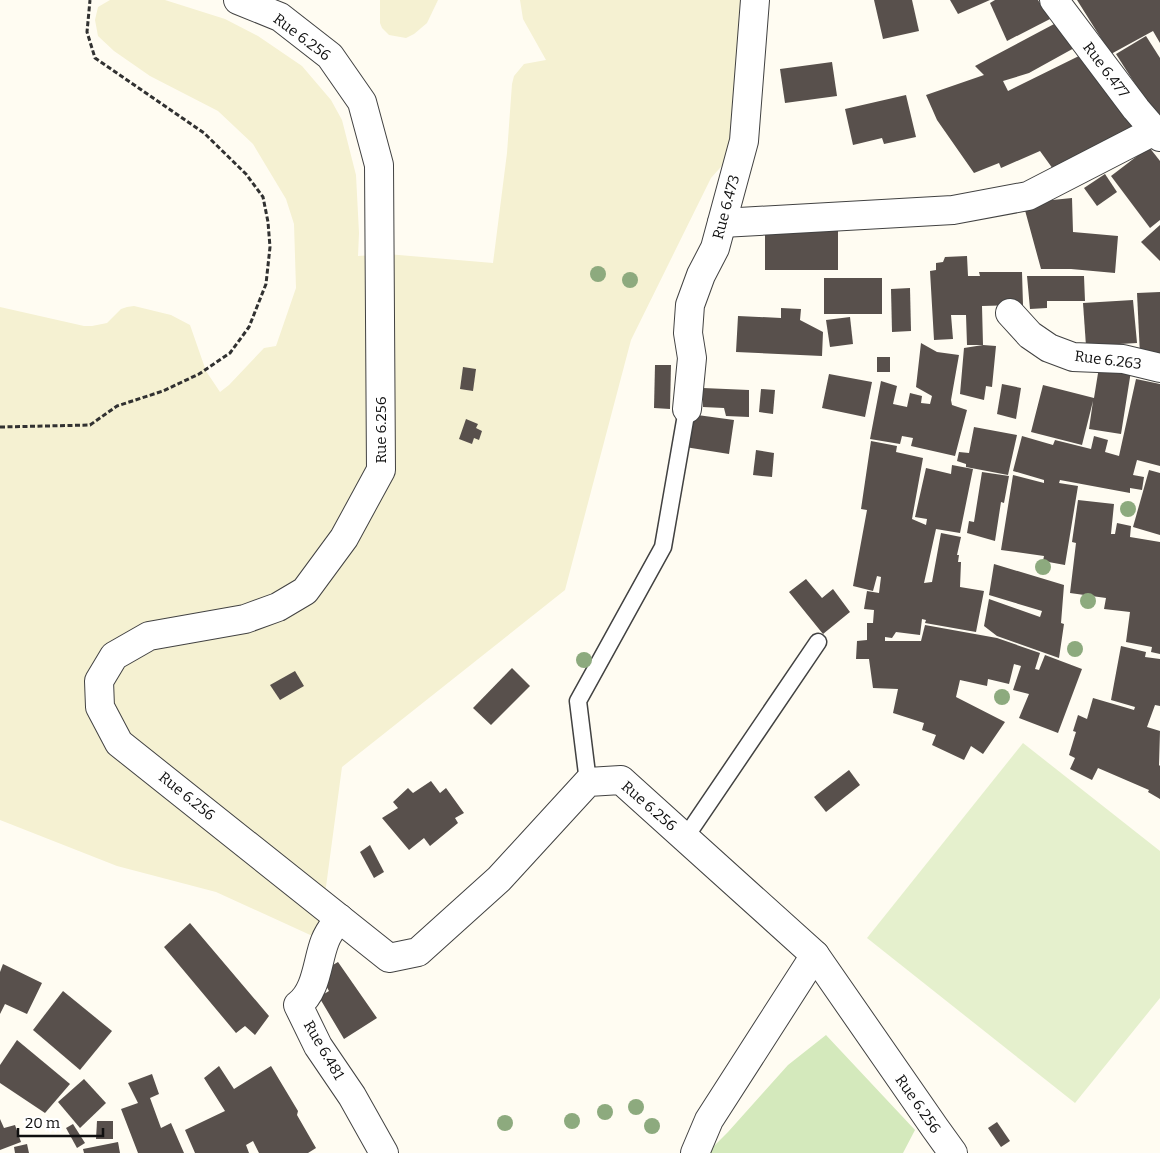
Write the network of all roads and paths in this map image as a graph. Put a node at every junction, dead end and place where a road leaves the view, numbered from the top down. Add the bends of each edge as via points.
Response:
1 (90, 0) edge
2 (238, 0) edge
3 (755, 0) edge
4 (1054, 0) edge
5 (1157, 134) edge
6 (722, 223) junction
7 (1010, 313) dead end
8 (1160, 368) edge
9 (687, 409) joint
10 (0, 426) edge
11 (818, 642) dead end
12 (588, 782) junction
13 (685, 838) junction
14 (339, 918) junction
15 (815, 955) junction
16 (384, 1153) edge
17 (695, 1153) edge
18 (953, 1153) edge

1 - 10 path via 86,32 94,58 204,133 246,174 263,197 270,247 266,284 249,327 230,353 199,374 163,391 117,406 90,424
2 - 14 street, Rue 6.256 via 280,17 330,56 362,102 379,165 381,470 344,538 305,591 278,607 245,619 149,636 114,656 99,681 100,706 120,743
3 - 6 street, Rue 6.473 via 744,141
4 - 5 street, Rue 6.477
5 - 6 street via 1028,196 1010,200 953,210
6 - 9 street, Rue 6.473 via 715,248 690,305 688,333 692,358
7 - 8 street, Rue 6.263 via 1030,335 1049,348 1073,357 1123,360
9 - 12 lane via 662,547 578,701
11 - 13 lane
12 - 13 street, Rue 6.256 via 621,780
12 - 14 street, Rue 6.256 via 499,879 418,952 389,958
13 - 15 street, Rue 6.256
14 - 16 street, Rue 6.481 via 325,940 306,1000 298,1005 318,1046 352,1096
15 - 17 street via 709,1120
15 - 18 street, Rue 6.256

